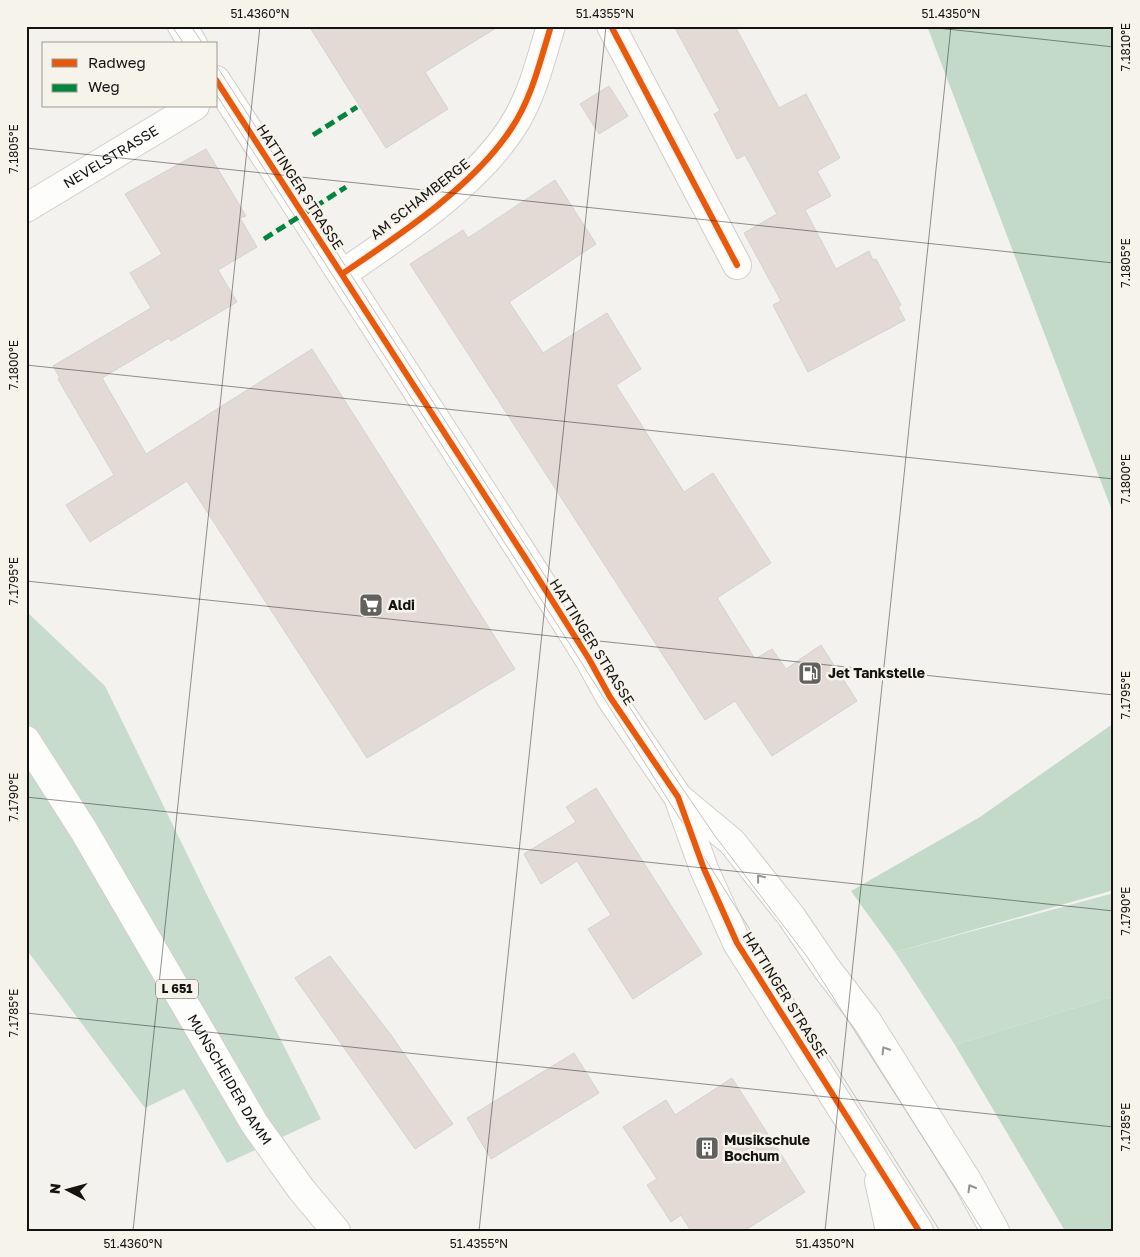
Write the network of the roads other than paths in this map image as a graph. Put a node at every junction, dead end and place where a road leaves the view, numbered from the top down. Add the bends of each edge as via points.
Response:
1 (182, 26) edge
2 (551, 26) edge
3 (611, 26) edge
4 (192, 42) edge
5 (218, 87) edge
6 (192, 108) edge
7 (26, 208) edge
8 (737, 265) dead end
9 (342, 274) junction
10 (26, 740) edge
11 (678, 797) junction
12 (875, 1162) junction
13 (336, 1231) edge
14 (890, 1231) edge
15 (919, 1231) edge
16 (995, 1231) edge

1 - 4 main road
2 - 9 main road, AM SCHAMBERGE via 530,93 512,128 488,160 430,210
3 - 8 main road
5 - 9 main road, HATTINGER STRASSE
6 - 7 main road, NEVELSTRASSE
9 - 11 main road, HATTINGER STRASSE via 589,659 610,697
10 - 13 main road, MUNSCHEIDER DAMM / L 651 via 84,831 254,1123
11 - 12 main road, HATTINGER STRASSE via 704,869 737,943
16 -> 11 main road, HATTINGER STRASSE via 867,1021 791,916 732,842
12 - 14 main road, HATTINGER STRASSE
12 - 15 main road, HATTINGER STRASSE

